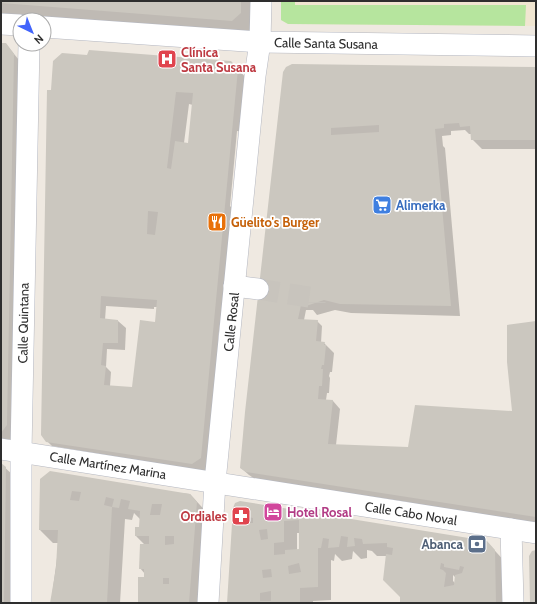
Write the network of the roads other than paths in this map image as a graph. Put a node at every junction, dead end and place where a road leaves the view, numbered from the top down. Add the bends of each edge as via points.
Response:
1 (261, 1) edge
2 (1, 24) edge
3 (12, 25) edge
4 (52, 28) edge
5 (260, 42) junction
6 (536, 46) edge
7 (29, 52) edge
8 (234, 286) junction
9 (258, 289) tunnel mouth
10 (11, 450) edge
11 (215, 482) junction
12 (511, 529) junction
13 (536, 533) edge
14 (21, 603) edge
15 (208, 603) edge
16 (513, 603) edge

1 - 5 street, Calle Rosal
2 - 3 street
4 - 5 street, Calle Santa Susana
5 - 6 street, Calle Santa Susana
5 - 8 street, Calle Rosal
7 - 10 street, Calle Quintana
8 - 9 street
8 - 11 street, Calle Rosal
10 - 11 street, Calle Martínez Marina
10 - 14 street, Calle Quintana
11 - 12 street, Calle Cabo Noval
11 - 15 street, Calle Rosal
12 - 13 street, Calle Cabo Noval
12 - 16 street

